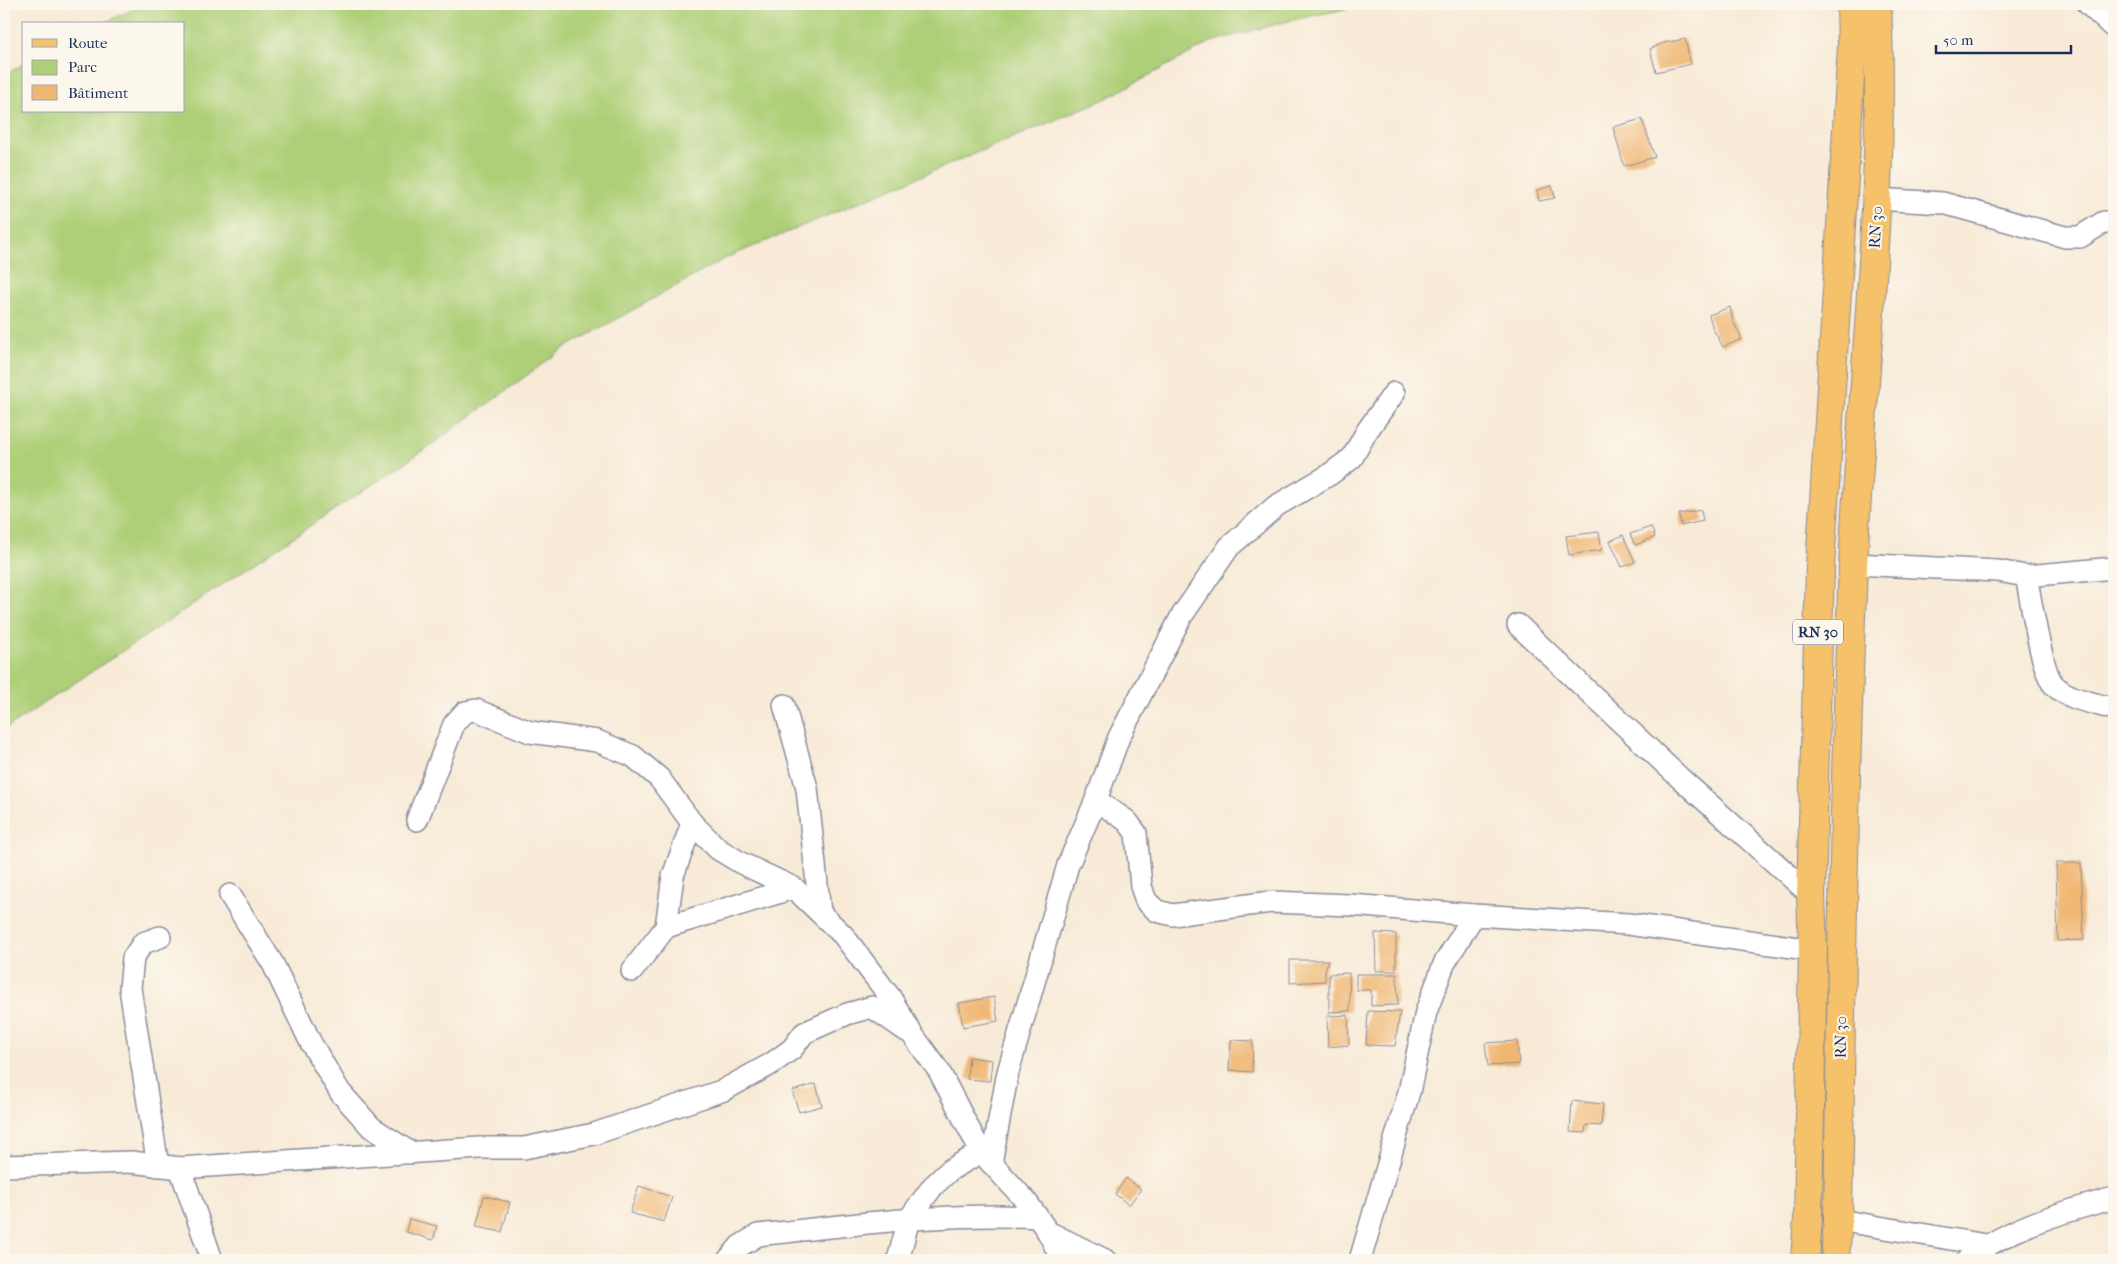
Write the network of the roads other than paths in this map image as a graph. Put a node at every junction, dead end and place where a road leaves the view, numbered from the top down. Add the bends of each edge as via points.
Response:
1 (1851, 4) edge
2 (1877, 4) edge
3 (2088, 4) edge
4 (2114, 28) edge
5 (1876, 199) junction
6 (2104, 222) dead end
7 (1394, 393) dead end
8 (1854, 564) junction
9 (2114, 568) edge
10 (2026, 576) junction
11 (1518, 625) dead end
12 (784, 705) dead end
13 (2114, 709) edge
14 (1096, 800) junction
15 (417, 820) dead end
16 (692, 823) junction
17 (794, 888) junction
18 (230, 895) dead end
19 (1811, 895) junction
20 (820, 913) junction
21 (1474, 916) junction
22 (666, 927) junction
23 (160, 937) dead end
24 (1813, 950) junction
25 (632, 970) dead end
26 (878, 981) junction
27 (872, 1007) junction
28 (912, 1034) junction
29 (411, 1153) junction
30 (986, 1158) junction
31 (4, 1166) edge
32 (158, 1166) junction
33 (180, 1168) junction
34 (2114, 1198) edge
35 (909, 1219) junction
36 (1838, 1220) junction
37 (1043, 1225) junction
38 (1986, 1245) junction
39 (212, 1260) edge
40 (728, 1260) edge
41 (898, 1260) edge
42 (1062, 1260) edge
43 (1105, 1260) edge
44 (1360, 1260) edge
45 (1804, 1260) edge
46 (1835, 1260) edge
47 (1967, 1260) edge

1 - 19 main road, RN 30 via 1852,47 1820,567
2 - 5 main road, RN 30 / RN 30
3 - 4 street
5 - 6 street via 1943,203 2065,238 2080,238
5 - 8 main road, RN 30 / RN 30
7 - 14 street via 1352,458 1276,506 1230,547 1181,617 1119,737
8 - 10 street via 1998,571
8 - 36 main road, RN 30 / RN 30 via 1842,908
9 - 10 street
10 - 13 street via 2045,667 2052,684 2069,696
11 - 19 street via 1680,779
12 - 20 street via 807,788
14 - 21 street via 1127,821 1136,832 1141,886 1146,901 1157,911 1173,915 1271,902 1351,905
14 - 30 street via 1068,865
15 - 16 street via 454,724 465,712 476,710 530,732 597,741 633,756 660,778
16 - 17 street via 718,849
16 - 22 street via 672,876
17 - 20 street
17 - 22 street
18 - 29 street via 273,964 311,1043 340,1092 371,1127
19 - 24 main road, RN 30
20 - 26 street via 843,935
21 - 24 street via 1628,924
21 - 44 street via 1444,964 1426,1012 1409,1092
22 - 25 street
23 - 32 street via 143,943 133,958 130,988
24 - 45 main road, RN 30 via 1808,1219
26 - 27 street
26 - 28 street
27 - 28 street
27 - 29 street via 804,1033 792,1049 771,1064 724,1090 594,1134 524,1148
28 - 30 street via 939,1071
29 - 33 street
30 - 35 street via 950,1170 933,1186
30 - 37 street via 1026,1201
31 - 32 street via 130,1162
32 - 33 street
33 - 39 street
34 - 38 street via 2057,1214
35 - 37 street via 990,1215
35 - 40 street via 758,1235 740,1246
35 - 41 street
36 - 38 street
36 - 46 main road, RN 30 / RN 30
37 - 42 street
37 - 43 street
38 - 47 street

